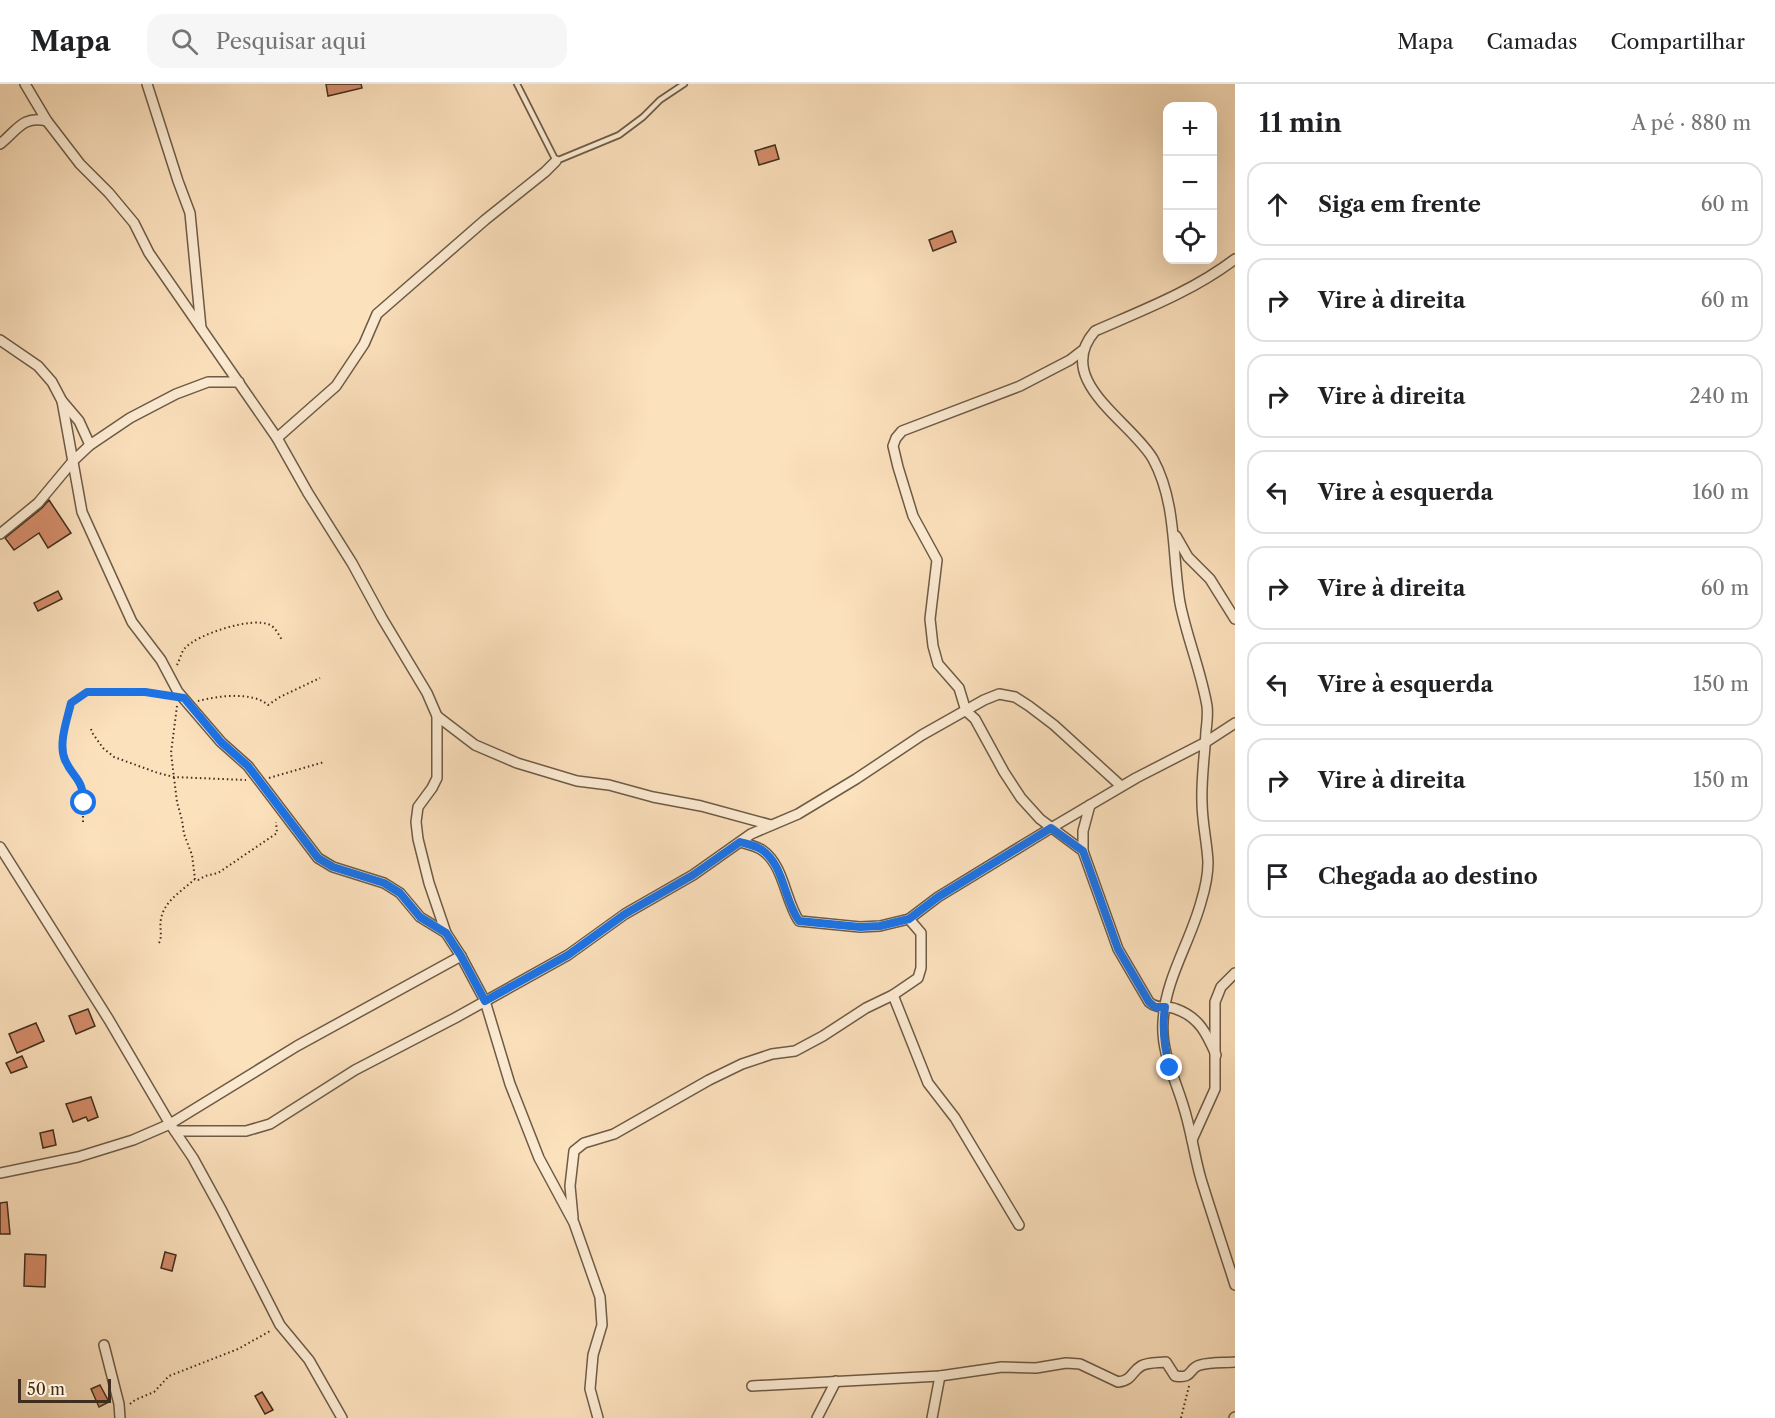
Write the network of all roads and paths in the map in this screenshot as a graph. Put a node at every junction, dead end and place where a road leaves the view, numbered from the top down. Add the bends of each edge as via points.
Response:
1 (25, 84) edge
2 (147, 84) edge
3 (517, 84) edge
4 (684, 84) edge
5 (47, 121) junction
6 (0, 144) edge
7 (556, 161) junction
8 (1235, 259) edge
9 (201, 330) junction
10 (0, 340) edge
11 (1083, 350) junction
12 (239, 381) junction
13 (62, 401) junction
14 (277, 438) junction
15 (90, 445) junction
16 (73, 461) junction
17 (0, 534) edge
18 (1174, 534) junction
19 (1235, 618) edge
20 (320, 678) dead end
21 (184, 698) junction
22 (966, 711) junction
23 (437, 717) junction
24 (1235, 723) edge
25 (91, 729) dead end
26 (1206, 742) junction
27 (324, 762) dead end
28 (258, 780) junction
29 (1121, 786) junction
30 (1090, 805) junction
31 (275, 817) dead end
32 (83, 822) dead end
33 (771, 825) junction
34 (1051, 828) junction
35 (740, 842) junction
36 (0, 847) edge
37 (1083, 851) junction
38 (909, 919) junction
39 (446, 933) junction
40 (159, 943) dead end
41 (461, 956) junction
42 (1235, 973) edge
43 (893, 995) junction
44 (485, 1001) junction
45 (1165, 1007) junction
46 (1216, 1055) junction
47 (173, 1128) junction
48 (1192, 1140) junction
49 (0, 1173) edge
50 (574, 1223) junction
51 (1019, 1225) dead end
52 (1235, 1285) edge
53 (280, 1325) junction
54 (104, 1345) dead end
55 (1235, 1362) edge
56 (1192, 1372) junction
57 (940, 1376) junction
58 (836, 1381) junction
59 (752, 1386) dead end
60 (120, 1415) edge
61 (342, 1418) edge
62 (598, 1418) edge
63 (817, 1418) edge
64 (932, 1418) edge
65 (1181, 1418) edge

1 - 5 street
2 - 9 street via 190,213
3 - 7 lane
4 - 7 lane via 619,135
5 - 6 street via 36,118 26,122
5 - 9 street via 134,223 149,254
7 - 14 street via 377,314 336,386
8 - 11 street via 1171,298 1095,331
9 - 12 street
10 - 13 street via 38,366
11 - 18 street via 1088,382 1152,457
11 - 22 street via 1020,386 902,431 893,446 913,516 937,561 930,619 933,646 938,664 959,688
12 - 14 street
12 - 15 street via 208,382 176,394
13 - 15 street via 79,421
13 - 16 street
14 - 23 street via 427,693
15 - 16 street
16 - 17 street via 38,503
16 - 21 street via 82,512 132,622
18 - 19 street
18 - 26 street via 1184,624 1208,708
20 - 21 path via 268,705 245,696 197,702
21 - 28 street
21 - 32 path via 145,692 87,692 71,703 63,739 64,759 83,786
22 - 29 street via 999,694 1015,697 1054,725
22 - 33 street via 798,814
22 - 34 street via 975,719 1021,798
23 - 33 street via 475,745 528,766 577,781 609,785
23 - 39 street via 437,778 418,807 416,822 429,883
24 - 26 street
25 - 28 path via 114,757 158,773
26 - 29 street
26 - 45 street via 1202,800 1206,880
27 - 28 path
28 - 39 street via 318,858 333,867 384,883 400,893 420,917
29 - 30 street
30 - 34 street
30 - 37 street via 1083,831
31 - 40 path via 278,833 218,873 195,879 171,899 160,921
33 - 35 street
34 - 37 street
34 - 38 street
35 - 38 street via 763,850 777,868 799,921 860,927
35 - 44 street via 568,955
36 - 47 street
37 - 45 street via 1118,949 1149,1002
38 - 43 street via 921,933 921,968 918,978
39 - 41 street
41 - 44 street
41 - 47 street via 297,1046
42 - 46 street via 1221,987 1215,1002
43 - 50 street via 795,1051 742,1064 614,1134 584,1143 574,1151 570,1186
43 - 51 street via 928,1083 956,1118
44 - 47 street via 355,1070 270,1124 246,1131
44 - 50 street via 510,1084 535,1147
45 - 46 street via 1176,1009 1206,1030
45 - 48 street via 1165,1050
46 - 48 street via 1215,1089
47 - 49 street via 78,1157
47 - 53 street via 222,1211
48 - 52 street
50 - 62 street via 600,1297 602,1325 593,1355 590,1389
53 - 60 path via 238,1349 169,1376 154,1392 135,1400
53 - 61 street via 309,1360
54 - 60 street
55 - 56 street via 1203,1364 1195,1366
56 - 57 street via 1175,1376 1166,1362 1145,1364 1132,1378 1118,1382 1080,1364 1066,1363 1036,1368 1002,1366
56 - 65 path
57 - 58 street
57 - 64 street
58 - 59 street
58 - 63 street

